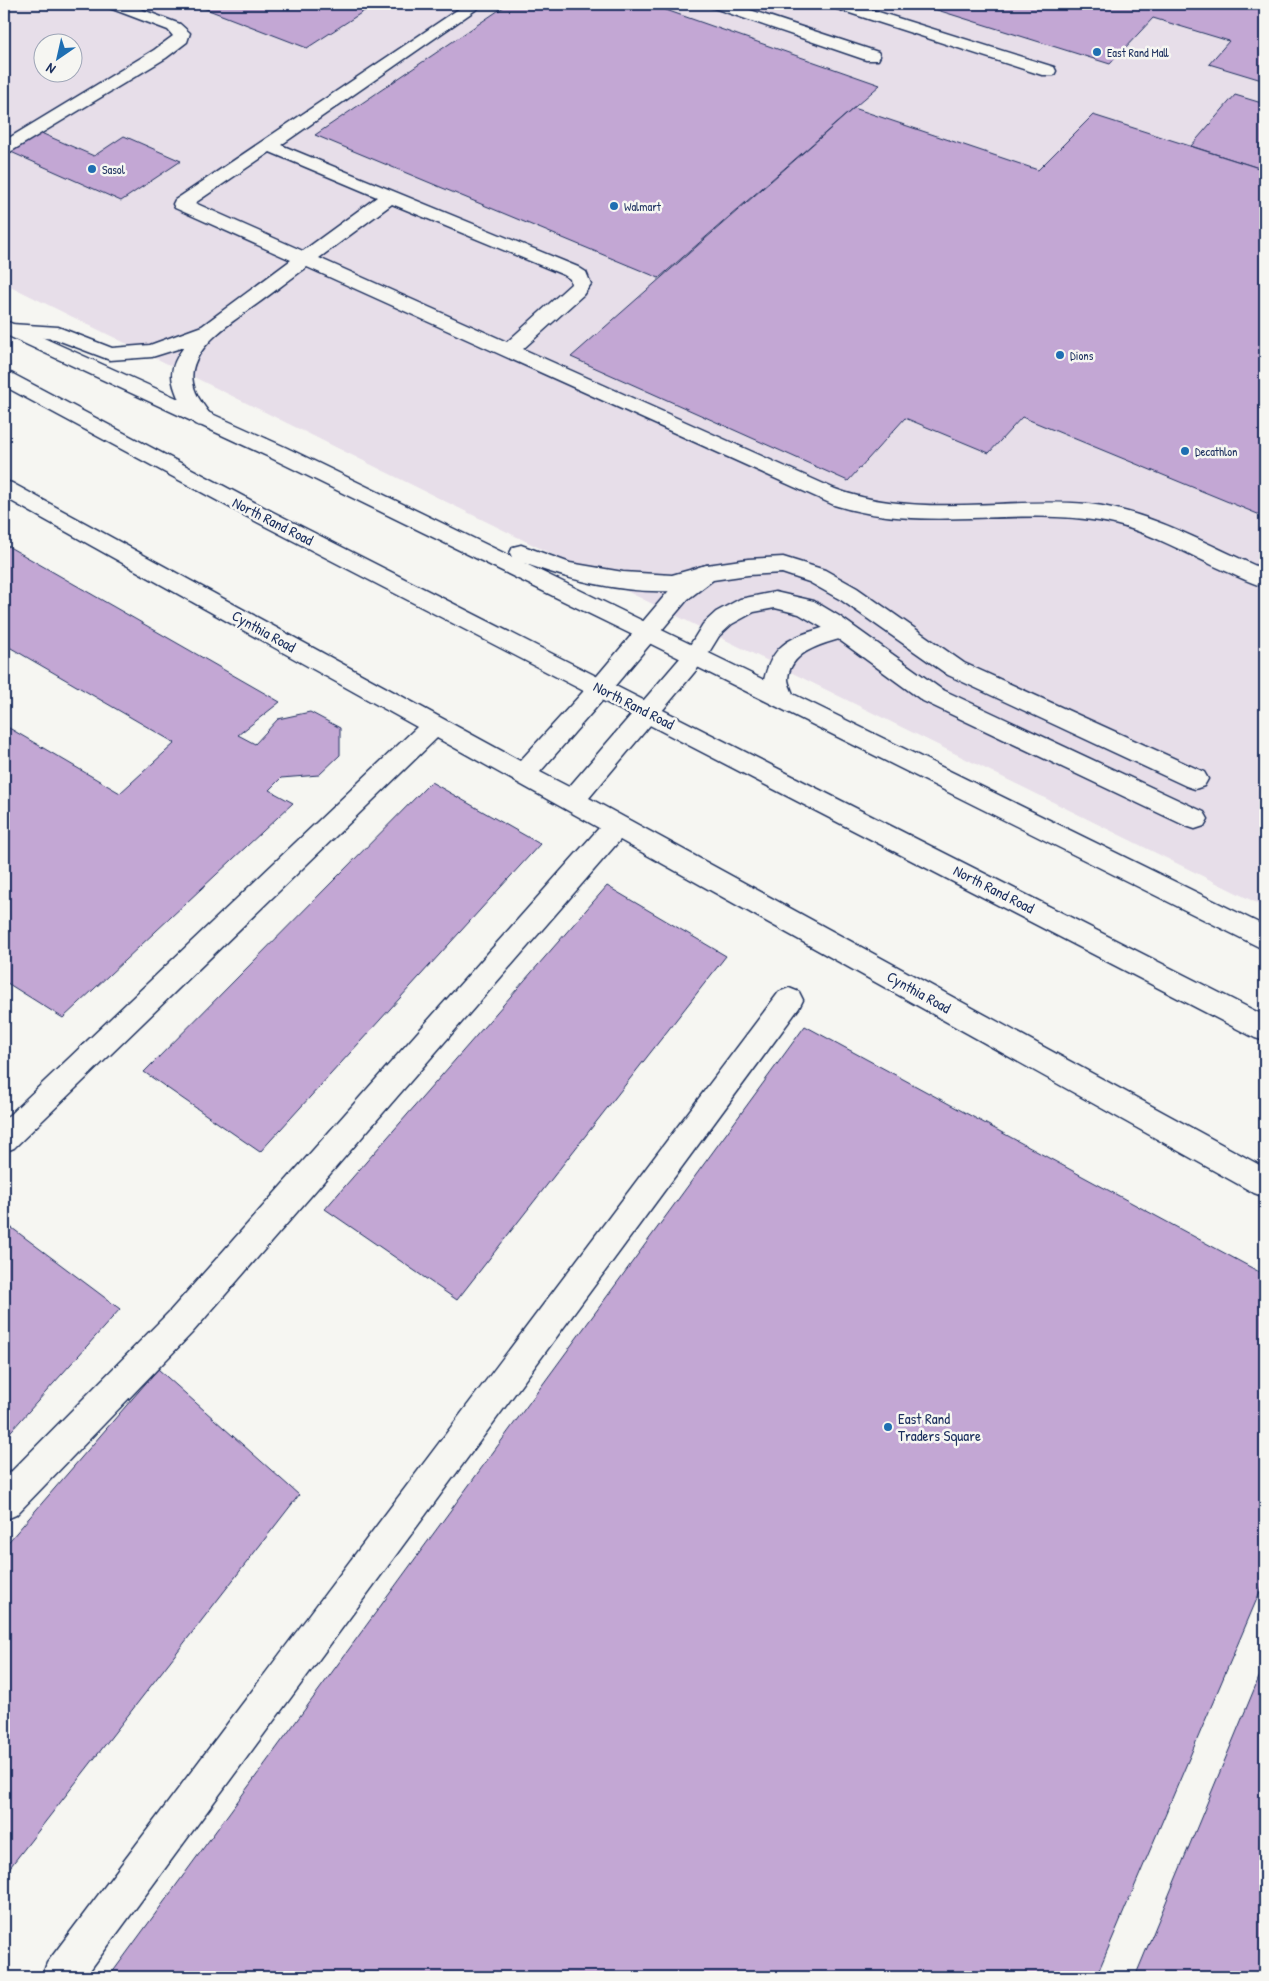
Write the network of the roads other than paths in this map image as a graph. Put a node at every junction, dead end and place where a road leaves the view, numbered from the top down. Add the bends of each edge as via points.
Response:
1 (113, 4) edge
2 (476, 4) edge
3 (717, 4) edge
4 (838, 4) edge
5 (872, 56) dead end
6 (1048, 71) dead end
7 (266, 145) junction
8 (4, 148) edge
9 (391, 196) junction
10 (306, 260) junction
11 (7, 328) edge
12 (209, 330) junction
13 (509, 350) junction
14 (4, 378) edge
15 (203, 420) junction
16 (4, 488) edge
17 (377, 501) junction
18 (706, 573) junction
19 (1265, 579) edge
20 (842, 630) junction
21 (648, 632) junction
22 (695, 656) junction
23 (600, 688) junction
24 (782, 698) junction
25 (649, 712) junction
26 (435, 726) junction
27 (524, 773) junction
28 (1195, 779) dead end
29 (572, 801) junction
30 (1195, 819) dead end
31 (616, 825) junction
32 (1265, 940) edge
33 (789, 1000) dead end
34 (1265, 1028) edge
35 (4, 1139) edge
36 (1265, 1183) edge
37 (4, 1503) edge
38 (61, 1977) edge

1 - 8 main road via 174,28 182,33 181,38 160,54
2 - 7 main road
3 - 5 main road
4 - 6 main road
7 - 9 main road
7 - 10 main road via 182,204
9 - 10 main road
9 - 13 main road via 579,276 581,284 576,291
10 - 12 main road
10 - 13 main road
11 - 12 main road via 58,333 110,354 152,351
11 - 15 main road
12 - 15 main road via 190,351 181,378 187,400
13 - 19 main road via 847,501 893,510 1033,510 1089,512 1118,517
14 - 23 main road, North Rand Road via 264,517
15 - 17 main road via 278,452
16 - 26 main road, Cynthia Road
17 - 18 main road via 567,570 623,580 672,583
17 - 21 main road
18 - 21 main road via 680,593
18 - 28 main road via 783,565 817,576 849,594 956,669
20 - 22 main road via 806,607 791,602 762,601 724,618 711,630
20 - 24 main road via 800,643 790,652 776,679
20 - 30 main road via 932,695
21 - 22 main road
21 - 23 main road
22 - 24 main road
22 - 25 main road
23 - 25 main road, North Rand Road
23 - 27 main road
24 - 32 main road
25 - 29 main road
25 - 34 main road, North Rand Road
26 - 27 main road, Cynthia Road
26 - 35 main road
27 - 29 main road, Cynthia Road
29 - 31 main road, Cynthia Road
31 - 36 main road, Cynthia Road
31 - 37 main road via 181,1322
33 - 38 main road

